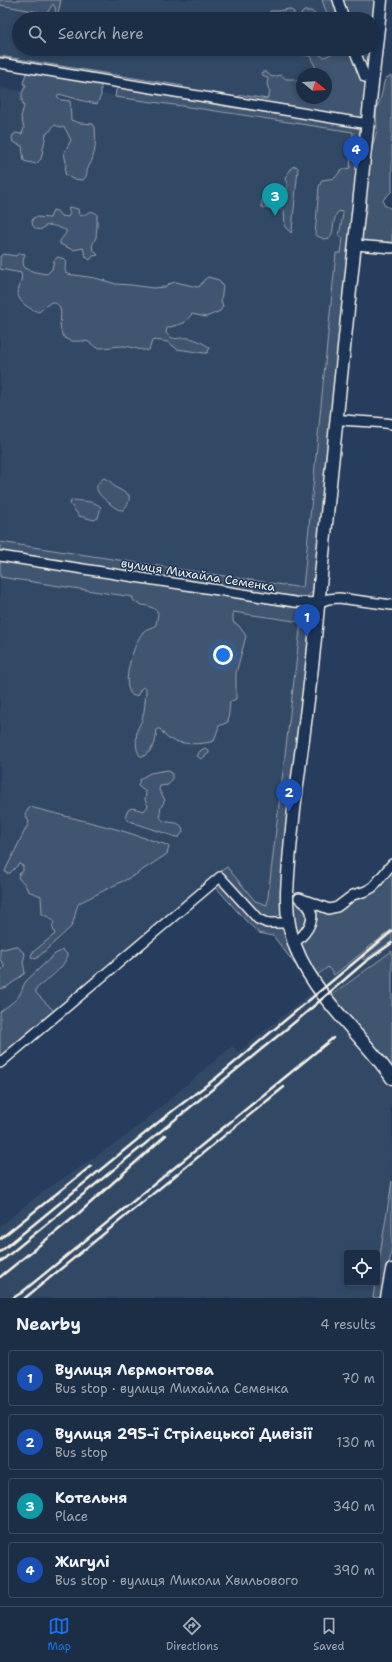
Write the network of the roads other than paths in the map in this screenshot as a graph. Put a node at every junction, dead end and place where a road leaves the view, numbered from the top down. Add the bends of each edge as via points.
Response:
1 (338, 0) edge
2 (381, 0) edge
3 (342, 12) edge
4 (380, 12) edge
5 (357, 56) edge
6 (375, 56) edge
7 (0, 63) edge
8 (373, 78) junction
9 (368, 124) junction
10 (355, 245) junction
11 (392, 248) edge
12 (336, 419) junction
13 (392, 424) edge
14 (0, 556) edge
15 (317, 603) junction
16 (392, 605) edge
17 (392, 864) edge
18 (287, 893) junction
19 (298, 898) junction
20 (289, 923) junction
21 (294, 943) junction
22 (0, 1063) edge
23 (392, 1078) edge
24 (392, 1270) edge
25 (388, 1298) edge

1 - 3 street
2 - 4 street
5 - 8 street via 366,77
6 - 8 street
7 - 9 street
8 - 9 street
9 - 10 street
10 - 11 street
10 - 12 street
12 - 13 street
12 - 15 street
14 - 15 street, вулиця Михайла Семенка via 295,602
15 - 16 street, вулиця Михайла Семенка via 339,598
15 - 18 street
17 - 19 street via 373,887 353,895 338,907 329,909
18 - 19 street
18 - 20 street
19 - 21 street via 308,906 312,915 308,929
20 - 21 street
20 - 22 street via 267,923 258,919 220,877
21 - 23 street via 303,964 321,990
24 - 25 street

